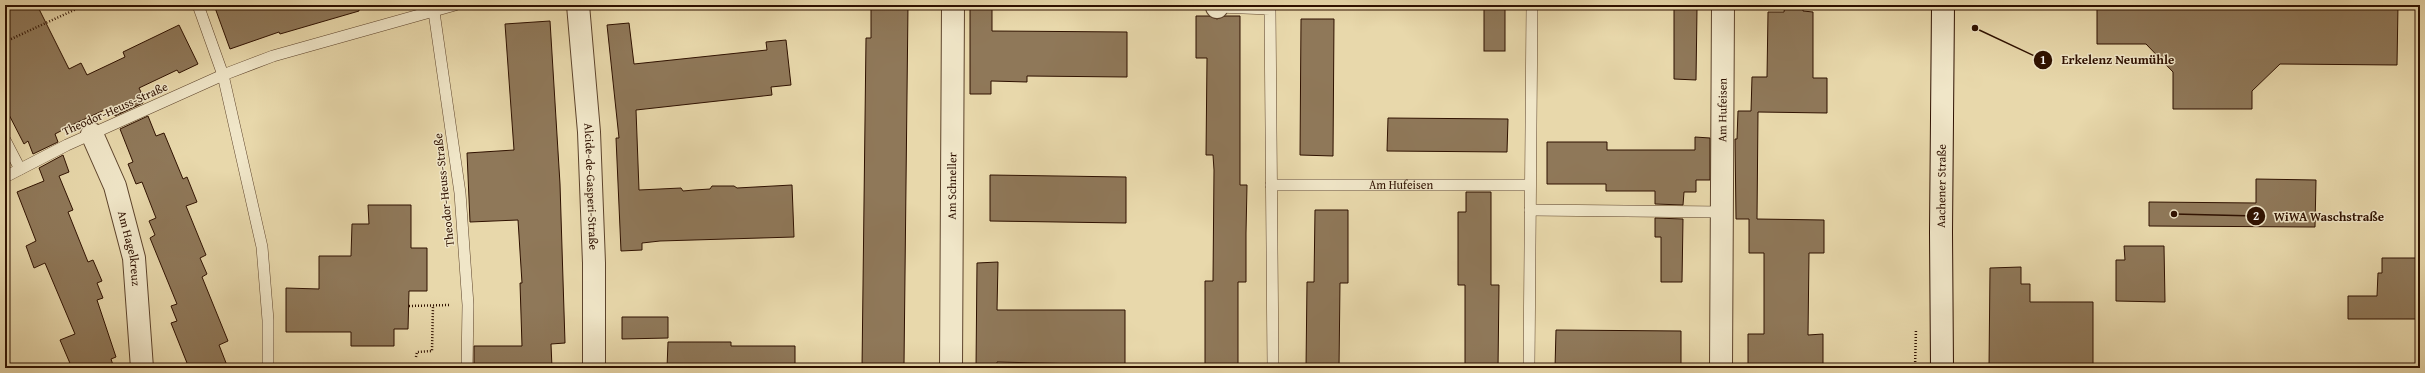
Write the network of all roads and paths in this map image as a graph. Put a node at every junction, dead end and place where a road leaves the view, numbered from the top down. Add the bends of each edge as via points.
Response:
1 (85, 5) edge
2 (198, 5) edge
3 (455, 5) edge
4 (578, 5) edge
5 (953, 5) edge
6 (1532, 5) edge
7 (1944, 5) edge
8 (1217, 6) edge
9 (433, 7) edge
10 (1723, 7) edge
11 (11, 39) dead end
12 (223, 75) junction
13 (92, 134) junction
14 (5, 140) edge
15 (20, 169) junction
16 (5, 177) edge
17 (1272, 185) junction
18 (1530, 185) junction
19 (1530, 210) junction
20 (1722, 212) junction
21 (433, 305) junction
22 (468, 305) junction
23 (409, 306) dead end
24 (416, 357) dead end
25 (142, 368) edge
26 (268, 368) edge
27 (467, 368) edge
28 (594, 368) edge
29 (951, 368) edge
30 (1273, 368) edge
31 (1528, 368) edge
32 (1721, 368) edge
33 (1942, 368) edge

1 - 11 path
2 - 12 lane
3 - 9 lane, Theodor-Heuss-Straße
4 - 28 street, Alcide-de-Gasperi-Straße via 589,132 594,263
5 - 29 street, Am Schneller
6 - 18 lane
7 - 33 street, Aachener Straße
8 - 17 lane via 1270,9
9 - 12 lane, Theodor-Heuss-Straße via 273,56
9 - 22 lane, Theodor-Heuss-Straße via 460,193
10 - 20 street, Am Hufeisen
12 - 13 lane, Theodor-Heuss-Straße
12 - 26 lane via 262,247 268,320
13 - 15 lane, Theodor-Heuss-Straße
13 - 25 street, Am Hagelkreuz via 115,186 134,258
14 - 15 lane
15 - 16 lane, Theodor-Heuss-Straße
17 - 18 lane, Am Hufeisen
17 - 30 lane
18 - 19 lane
19 - 20 lane
19 - 31 lane
20 - 32 street, Am Hufeisen
21 - 22 path
21 - 23 path
21 - 24 path via 432,351 417,352
22 - 27 lane, Theodor-Heuss-Straße

